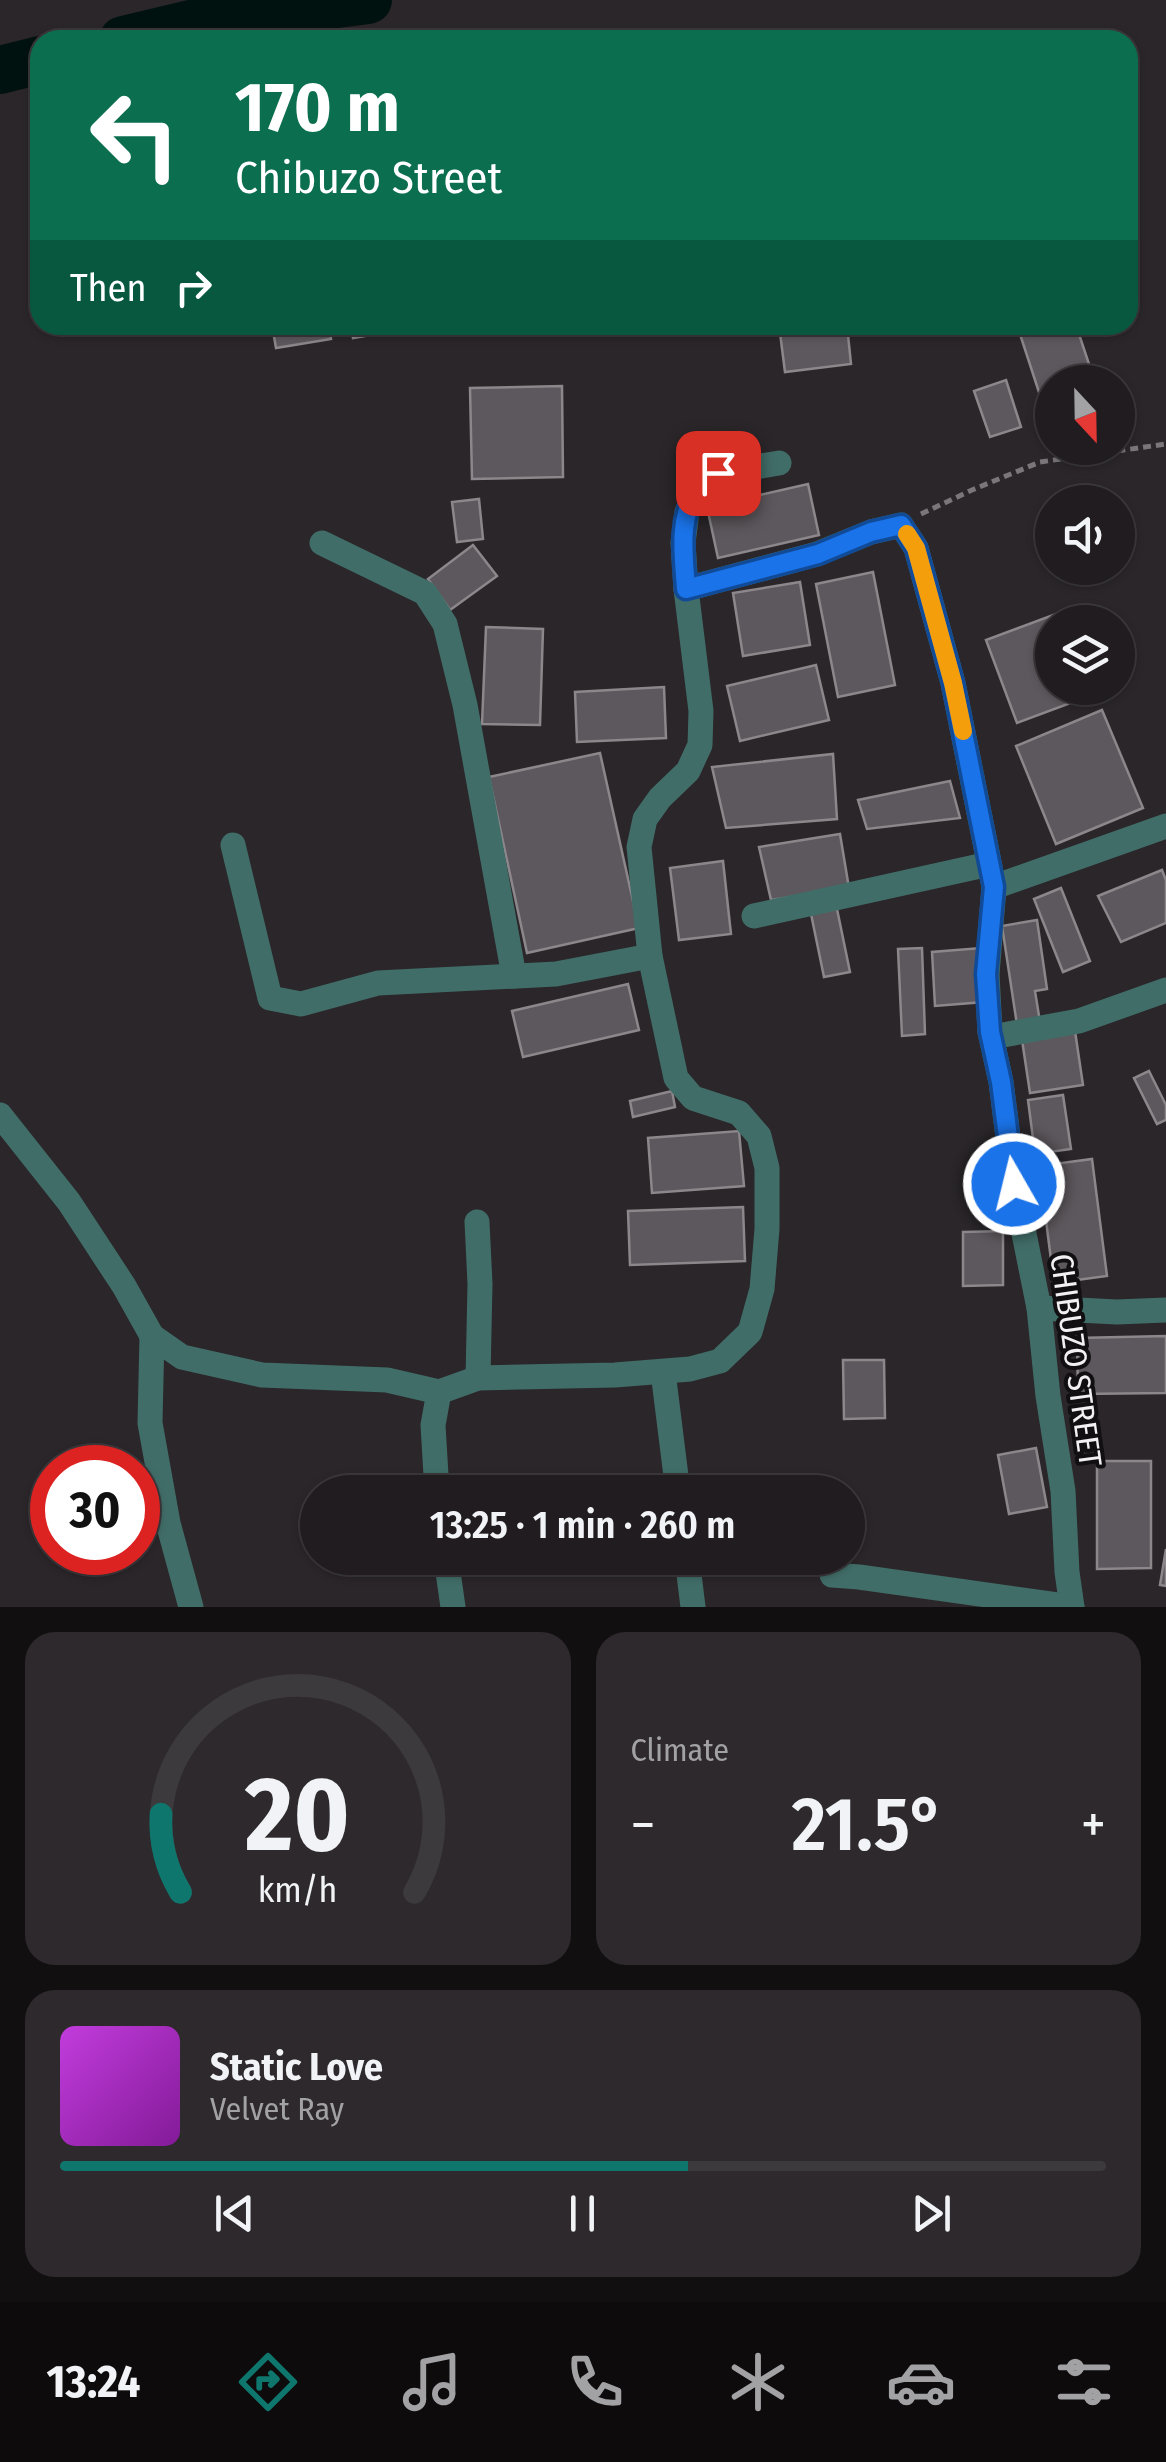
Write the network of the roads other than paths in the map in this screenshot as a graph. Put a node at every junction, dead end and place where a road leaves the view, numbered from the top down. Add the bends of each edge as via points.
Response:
1 (779, 463) dead end
2 (322, 543) dead end
3 (686, 589) junction
4 (1166, 826) edge
5 (233, 845) dead end
6 (992, 876) junction
7 (754, 916) dead end
8 (650, 956) junction
9 (514, 976) junction
10 (1166, 990) edge
11 (992, 1037) junction
12 (0, 1115) edge
13 (477, 1222) dead end
14 (1039, 1308) junction
15 (1166, 1310) edge
16 (152, 1336) junction
17 (662, 1372) junction
18 (478, 1378) junction
19 (439, 1392) junction
20 (436, 1475) edge
21 (676, 1475) edge
22 (448, 1575) edge
23 (689, 1575) edge
24 (832, 1575) dead end
25 (191, 1607) edge
26 (452, 1607) edge
27 (693, 1607) edge
28 (1072, 1607) edge

1 - 3 street via 718,473 696,491 687,512
2 - 9 street via 425,593 445,624
3 - 6 street, CHIBUZO STREET via 901,525 916,548 953,683
3 - 8 street via 700,745 688,770 646,819 640,847
4 - 6 street
5 - 9 street via 270,998 301,1004 378,984
6 - 7 street
6 - 11 street, CHIBUZO STREET via 986,974
8 - 9 street
8 - 17 street via 676,1078 692,1098 739,1113 759,1136 767,1168 762,1289 750,1332 720,1361
10 - 11 street via 1078,1021
11 - 14 street, CHIBUZO STREET
12 - 16 street via 69,1202
13 - 18 street
14 - 15 street
14 - 28 street, CHIBUZO STREET
16 - 19 street via 182,1357 262,1375 386,1380
16 - 25 street via 150,1423
17 - 18 street
17 - 21 street
18 - 19 street
19 - 20 street
22 - 26 street
23 - 27 street
24 - 28 street

